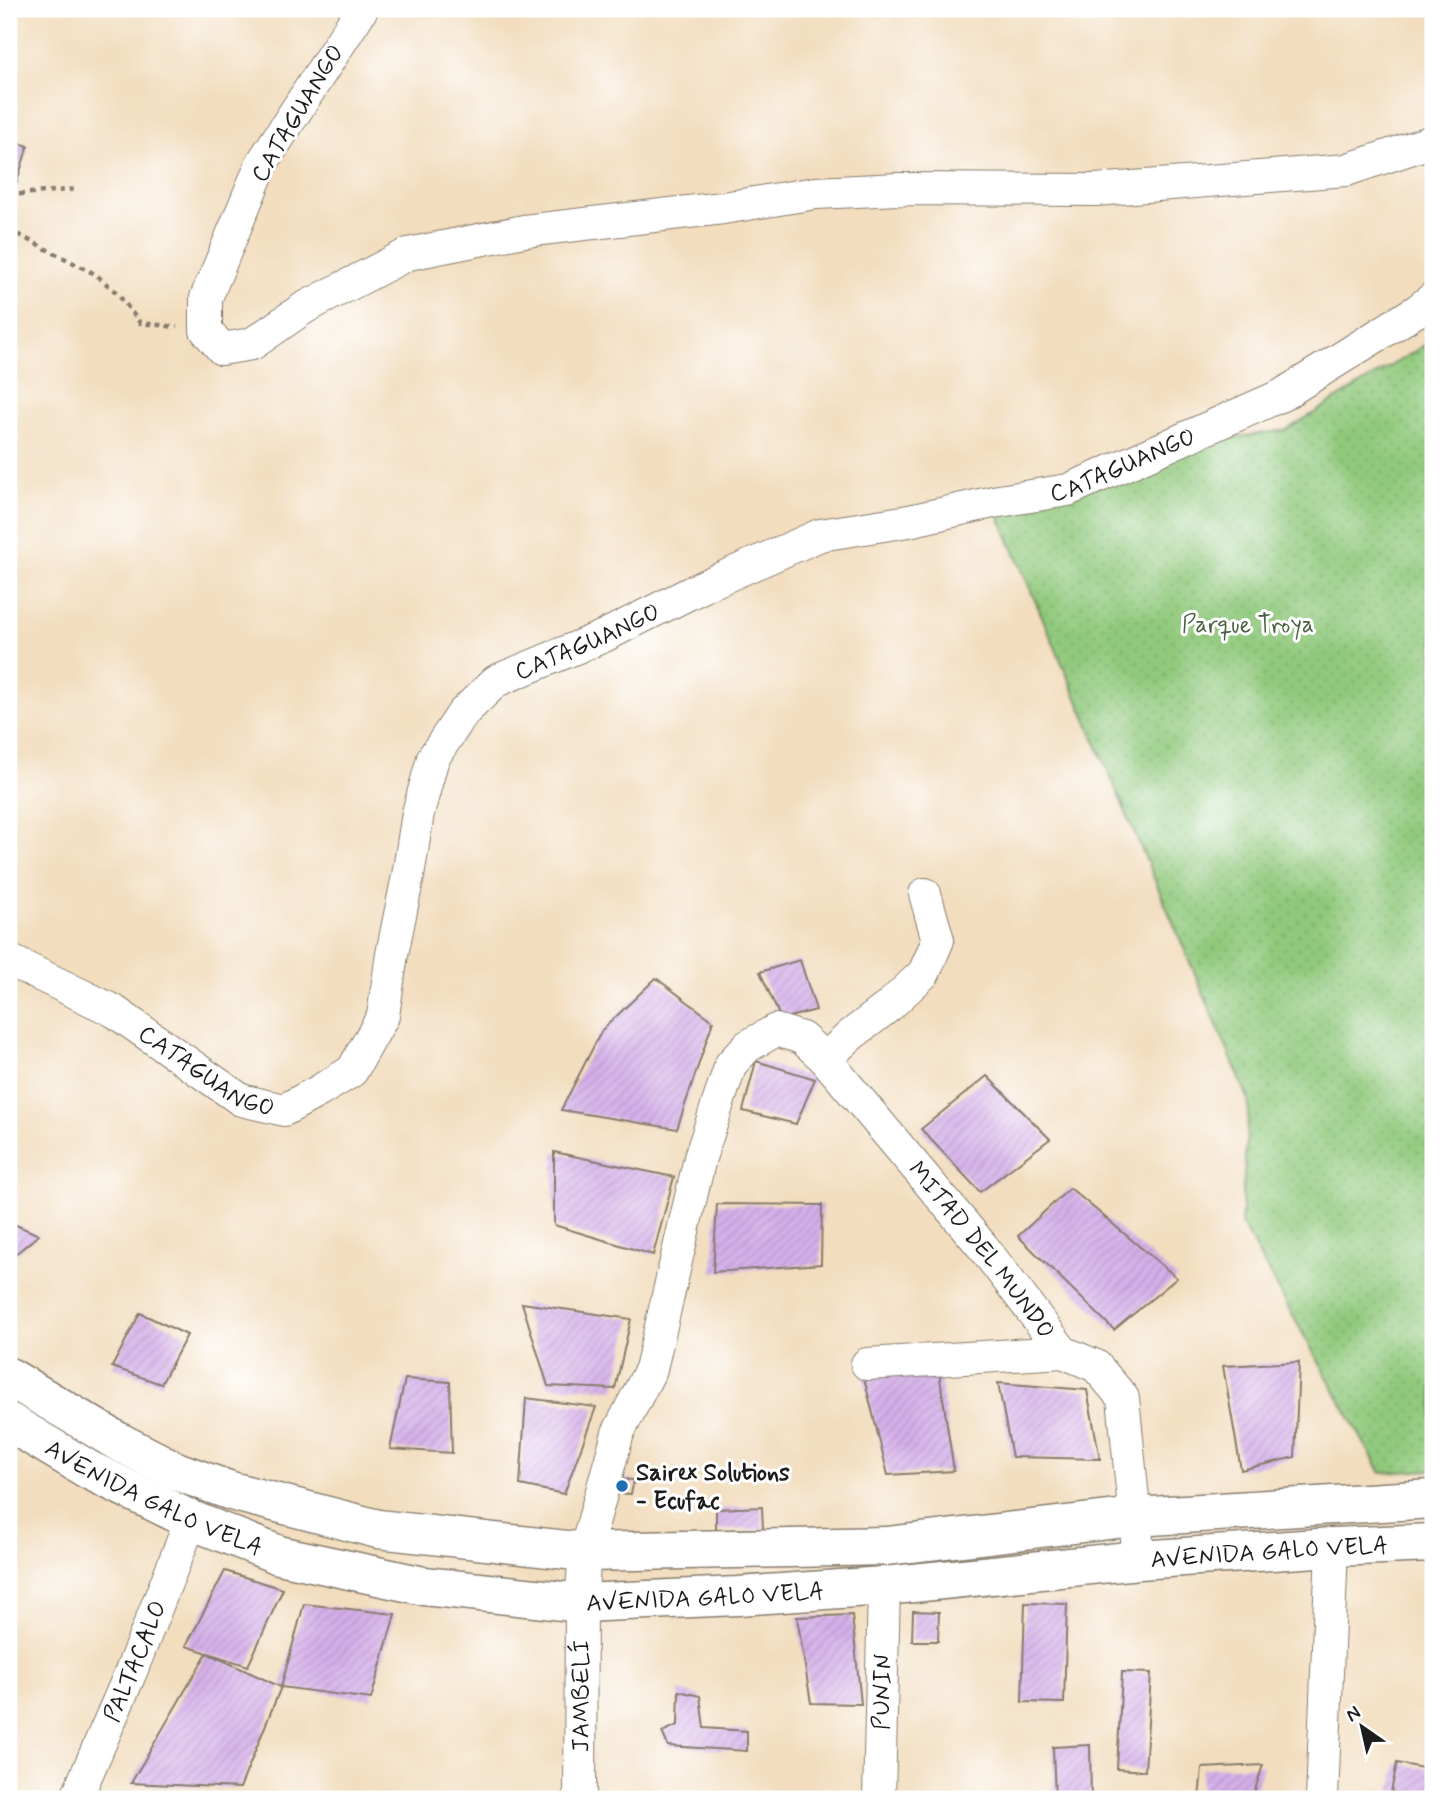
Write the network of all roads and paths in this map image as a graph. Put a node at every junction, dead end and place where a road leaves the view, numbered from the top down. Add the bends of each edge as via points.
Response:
1 (362, 9) edge
2 (1433, 141) edge
3 (79, 189) dead end
4 (9, 195) edge
5 (9, 230) edge
6 (1433, 298) edge
7 (206, 330) junction
8 (925, 894) dead end
9 (9, 960) edge
10 (825, 1059) junction
11 (1063, 1352) junction
12 (867, 1364) dead end
13 (651, 1369) joint
14 (9, 1377) edge
15 (9, 1422) edge
16 (1433, 1499) edge
17 (1134, 1517) junction
18 (191, 1520) junction
19 (1433, 1543) edge
20 (1332, 1547) junction
21 (585, 1552) junction
22 (1139, 1560) junction
23 (884, 1586) junction
24 (581, 1602) junction
25 (76, 1799) edge
26 (580, 1799) edge
27 (878, 1799) edge
28 (1322, 1799) edge

1 - 7 street, CATAGUANGO via 262,163 206,298
2 - 7 street via 1346,170 1096,190 816,193 524,231 408,254 304,308 253,344 222,349
3 - 4 path
5 - 7 path via 95,274 140,323
6 - 9 street, CATAGUANGO via 1282,395 1068,490 820,535 496,681 463,713 433,758 418,813 383,1016 352,1071 284,1110 241,1100 114,1011
8 - 10 street via 937,940 924,973
10 - 11 street, MITAD DEL MUNDO via 983,1247
10 - 13 street, MITAD DEL MUNDO via 802,1038 776,1030 748,1046 731,1064 700,1158
11 - 12 street
11 - 17 street, MITAD DEL MUNDO via 1096,1366 1123,1398
13 - 21 street, JAMBELÍ via 618,1433
14 - 21 main road, AVENIDA GALO VELA via 117,1441 176,1471 231,1491 378,1529
15 - 18 main road, AVENIDA GALO VELA via 89,1471
16 - 17 main road, AVENIDA GALO VELA
17 - 21 main road, AVENIDA GALO VELA via 887,1546
17 - 22 street, MITAD DEL MUNDO
18 - 24 main road, AVENIDA GALO VELA via 279,1555 424,1586
18 - 25 street, PALTACALO
19 - 20 main road, AVENIDA GALO VELA
20 - 22 main road, AVENIDA GALO VELA
20 - 28 street
21 - 24 street, JAMBELÍ
22 - 23 main road, AVENIDA GALO VELA
23 - 24 main road, AVENIDA GALO VELA
23 - 27 street, PUNIN
24 - 26 street, JAMBELÍ

